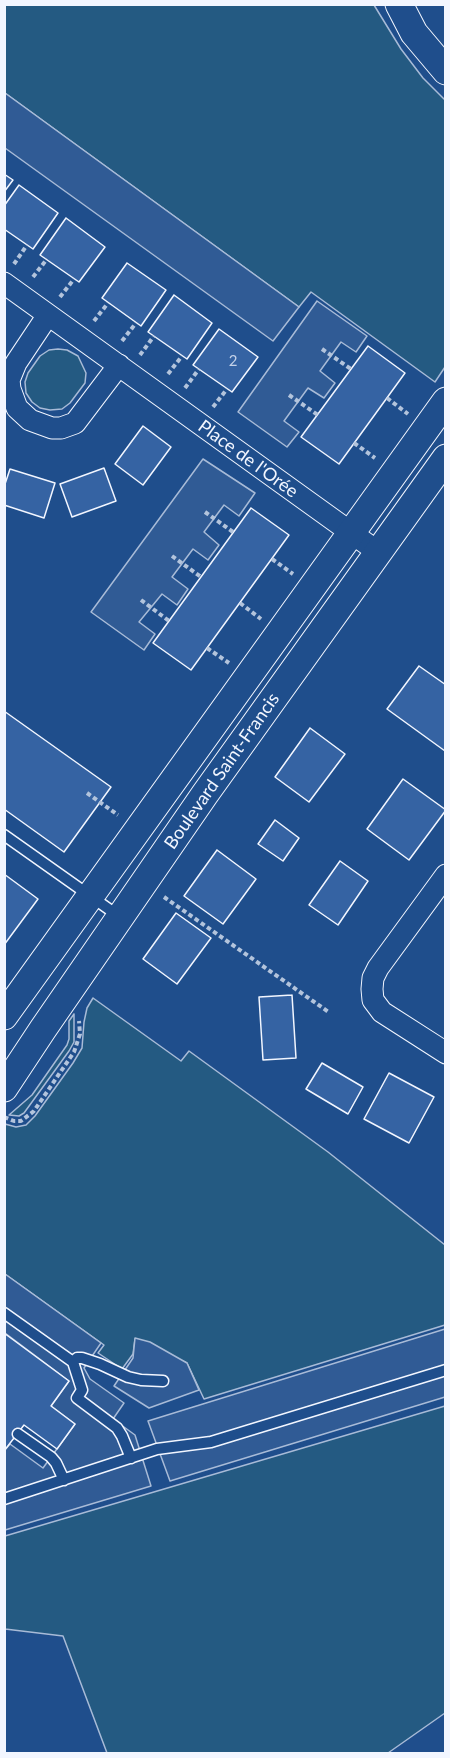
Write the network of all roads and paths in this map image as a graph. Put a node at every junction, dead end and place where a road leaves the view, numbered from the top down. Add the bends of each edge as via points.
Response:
1 (399, 4) edge
2 (446, 70) edge
3 (27, 245) dead end
4 (47, 259) dead end
5 (9, 275) edge
6 (31, 279) dead end
7 (74, 279) dead end
8 (108, 303) dead end
9 (54, 307) junction
10 (92, 323) dead end
11 (135, 323) dead end
12 (154, 336) dead end
13 (121, 343) dead end
14 (322, 350) dead end
15 (182, 356) dead end
16 (139, 357) dead end
17 (119, 365) junction
18 (199, 369) dead end
19 (351, 369) dead end
20 (166, 376) dead end
21 (184, 389) dead end
22 (227, 389) dead end
23 (289, 395) dead end
24 (387, 398) dead end
25 (446, 400) edge
26 (212, 409) dead end
27 (318, 415) dead end
28 (414, 418) dead end
29 (354, 443) dead end
30 (446, 458) edge
31 (381, 463) dead end
32 (205, 512) dead end
33 (233, 532) dead end
34 (351, 532) junction
35 (378, 552) junction
36 (172, 556) dead end
37 (272, 559) dead end
38 (201, 577) dead end
39 (299, 578) dead end
40 (141, 600) dead end
41 (240, 603) dead end
42 (169, 621) dead end
43 (267, 623) dead end
44 (207, 648) dead end
45 (235, 667) dead end
46 (87, 793) dead end
47 (124, 820) dead end
48 (4, 835) edge
49 (446, 875) edge
50 (159, 893) dead end
51 (90, 896) junction
52 (120, 917) junction
53 (330, 1013) dead end
54 (4, 1016) edge
55 (80, 1020) dead end
56 (446, 1053) edge
57 (4, 1088) edge
58 (4, 1117) edge
59 (4, 1313) edge
60 (73, 1362) junction
61 (446, 1370) edge
62 (163, 1381) dead end
63 (18, 1434) dead end
64 (131, 1458) junction
65 (64, 1480) junction
66 (4, 1499) edge

1 - 2 street via 414,33
3 - 5 path
4 - 6 path
5 - 9 street, Place de l'Orée
7 - 9 path
8 - 10 path
9 - 17 street, Place de l'Orée
9 - 17 street via 9,380 16,408 30,420 52,428 75,423
11 - 13 path
12 - 16 path
14 - 19 path
15 - 20 path
17 - 34 street, Place de l'Orée
18 - 21 path
22 - 26 path
23 - 27 path
24 - 28 path
25 - 34 street, Boulevard Saint-Francis
29 - 31 path
30 - 35 street, Boulevard Saint-Francis
32 - 33 path
34 - 35 street, Place de l'Orée
34 - 51 street, Boulevard Saint-Francis
35 - 52 street, Boulevard Saint-Francis
36 - 38 path
37 - 39 path
40 - 42 path
41 - 43 path
44 - 45 path
46 - 47 path
48 - 51 lane
49 - 56 street via 373,978 373,1000 382,1012
50 - 53 path
51 - 52 lane
51 - 54 street, Boulevard Saint-Francis
52 - 57 street, Boulevard Saint-Francis
55 - 58 path via 74,1052 34,1111 21,1121
59 - 60 lane
60 - 62 lane via 82,1358 128,1377
60 - 64 lane via 82,1390 77,1398 117,1428
61 - 64 lane via 211,1442 165,1448
63 - 65 lane via 51,1457
64 - 65 lane
65 - 66 lane

